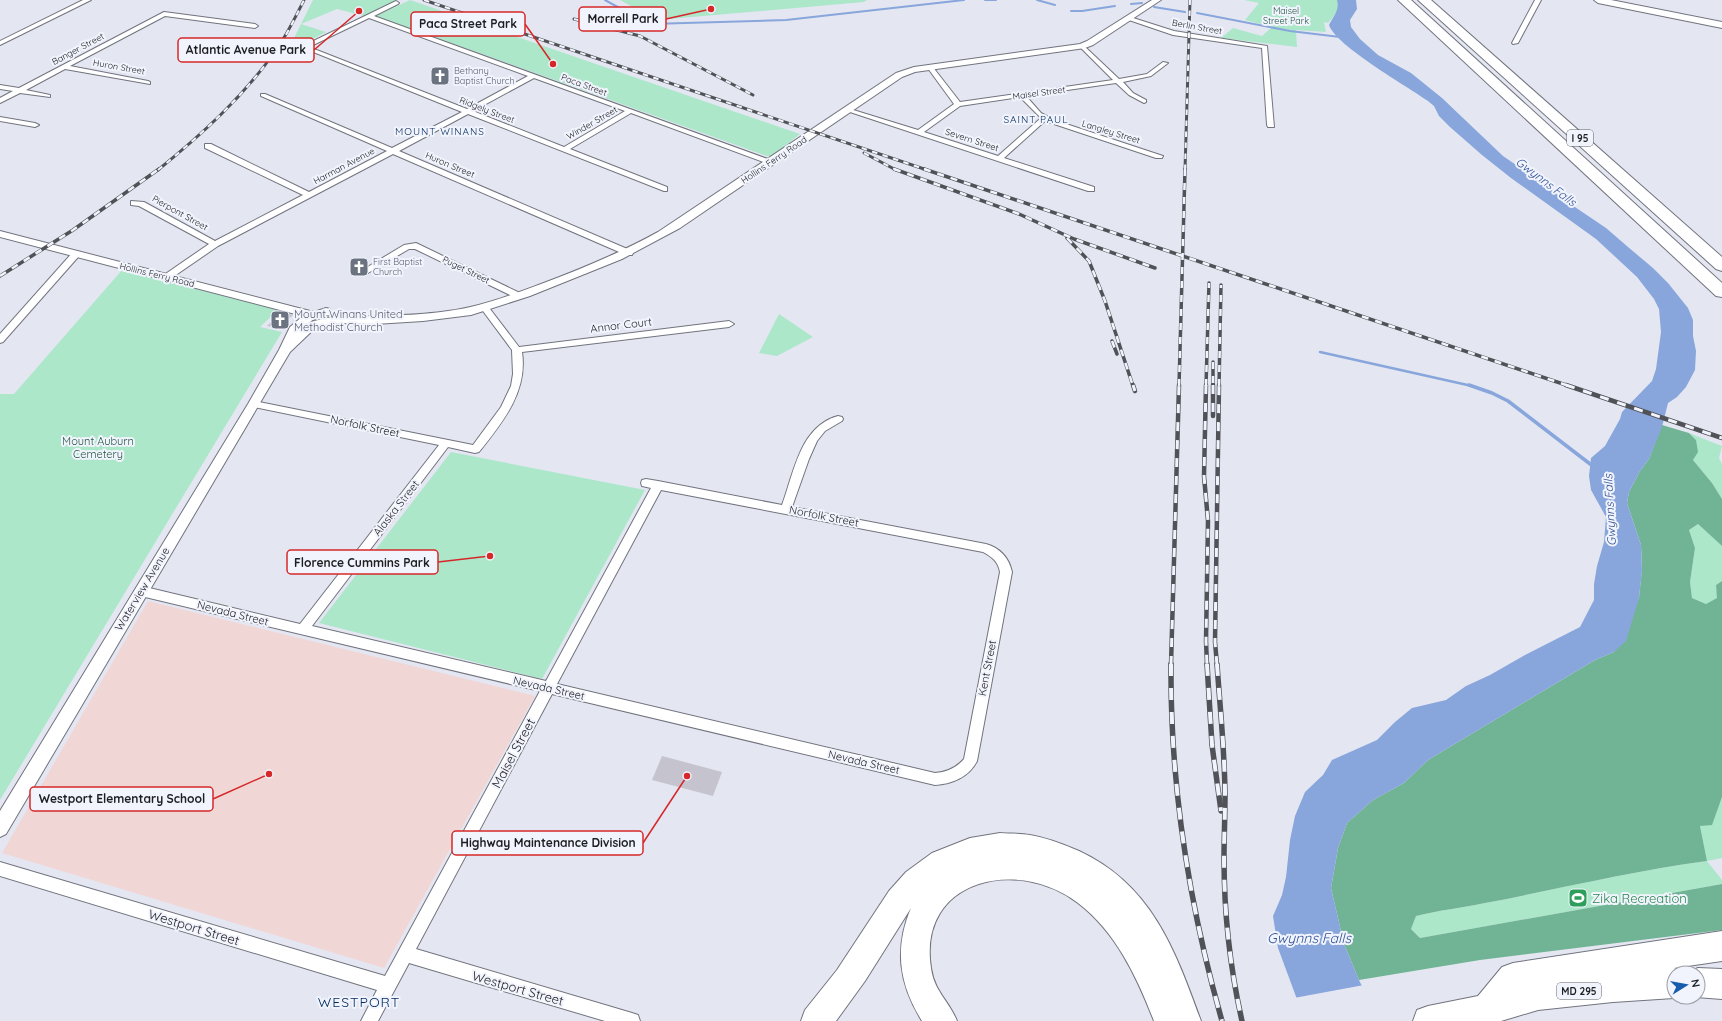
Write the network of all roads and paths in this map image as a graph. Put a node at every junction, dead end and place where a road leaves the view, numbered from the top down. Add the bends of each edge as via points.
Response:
1 (88, 0) edge
2 (1157, 0) edge
3 (1393, 0) edge
4 (1404, 0) edge
5 (1424, 0) edge
6 (1538, 0) edge
7 (1598, 0) edge
8 (1614, 0) edge
9 (396, 3) dead end
10 (368, 16) junction
11 (1128, 18) junction
12 (1722, 22) edge
13 (1722, 25) edge
14 (255, 26) dead end
15 (0, 43) edge
16 (1515, 43) dead end
17 (1082, 46) junction
18 (1165, 63) dead end
19 (63, 67) junction
20 (930, 67) junction
21 (533, 76) junction
22 (1486, 77) junction
23 (1117, 81) junction
24 (148, 83) dead end
25 (0, 87) edge
26 (19, 91) junction
27 (263, 95) dead end
28 (48, 96) dead end
29 (1022, 96) junction
30 (0, 101) edge
31 (1144, 101) dead end
32 (958, 104) junction
33 (848, 110) junction
34 (466, 111) junction
35 (630, 111) junction
36 (0, 119) edge
37 (1044, 119) junction
38 (35, 125) dead end
39 (1271, 125) dead end
40 (919, 133) junction
41 (208, 146) dead end
42 (564, 150) junction
43 (393, 151) junction
44 (1159, 156) dead end
45 (999, 159) junction
46 (772, 162) junction
47 (1091, 188) dead end
48 (664, 189) dead end
49 (310, 195) junction
50 (134, 202) dead end
51 (0, 234) edge
52 (215, 244) junction
53 (629, 253) junction
54 (76, 254) junction
55 (1722, 266) edge
56 (365, 271) dead end
57 (168, 277) junction
58 (1722, 292) edge
59 (519, 296) junction
60 (484, 307) junction
61 (388, 318) junction
62 (321, 319) junction
63 (729, 324) dead end
64 (0, 340) edge
65 (517, 350) junction
66 (254, 404) junction
67 (838, 419) dead end
68 (446, 443) junction
69 (652, 484) joint
70 (786, 509) junction
71 (1000, 556) joint
72 (141, 591) junction
73 (302, 630) junction
74 (548, 688) junction
75 (956, 774) joint
76 (0, 828) edge
77 (0, 869) edge
78 (1722, 946) edge
79 (405, 954) junction
80 (1706, 983) edge
81 (1666, 984) edge
82 (1722, 984) edge
83 (388, 985) junction
84 (1486, 1010) junction
85 (369, 1021) edge
86 (632, 1021) edge
87 (816, 1021) edge
88 (942, 1021) edge
89 (1169, 1021) edge
90 (1186, 1021) edge
91 (1428, 1021) edge

1 - 15 street
2 - 11 street, Hollins Ferry Road
3 - 22 highway via 1443,44
4 - 22 highway, I 95
5 - 55 highway, I 95
6 - 16 street
7 - 13 main road
8 - 12 main road
9 - 10 street
10 - 21 street, Paca Street
10 - 34 street, Ridgely Street via 304,47
11 - 17 street, Hollins Ferry Road
11 - 39 street, Berlin Street via 1173,33 1265,47
14 - 19 street, Banger Street via 164,14
17 - 20 street, Hollins Ferry Road
17 - 23 street
18 - 23 street, Maisel Street via 1144,77
19 - 24 street, Huron Street
19 - 26 street, Banger Street
20 - 32 street
20 - 33 street, Hollins Ferry Road via 899,75
21 - 34 street, Harman Avenue
21 - 35 street, Paca Street
22 - 58 highway, I 95
23 - 29 street, Maisel Street
23 - 31 street via 1131,94
25 - 26 street
26 - 28 street
26 - 30 street, Banger Street
27 - 43 street, Huron Street
29 - 32 street, Maisel Street
29 - 37 street, Langley Street
32 - 40 street, Maisel Street
33 - 40 street, Severn Street
33 - 46 street, Hollins Ferry Road
34 - 42 street, Ridgely Street
34 - 43 street, Harman Avenue
35 - 42 street, Winder Street
35 - 46 street, Paca Street
36 - 38 street
37 - 44 street, Langley Street
37 - 45 street
40 - 45 street, Severn Street
41 - 49 street
42 - 48 street, Ridgely Street
43 - 49 street, Harman Avenue
43 - 53 street, Huron Street
45 - 47 street, Severn Street
46 - 53 street, Hollins Ferry Road via 676,226
49 - 52 street, Harman Avenue
50 - 52 street, Pierpont Street
51 - 54 street, Hollins Ferry Road
52 - 57 street, Harman Avenue
53 - 59 street, Hollins Ferry Road
54 - 57 street, Hollins Ferry Road
54 - 64 street
56 - 59 street, Puget Street via 412,246
57 - 62 street, Hollins Ferry Road
59 - 60 street, Hollins Ferry Road
60 - 61 street, Hollins Ferry Road via 440,317
60 - 65 street
61 - 62 street, Hollins Ferry Road
61 - 62 street, Hollins Ferry Road via 378,314 326,312
62 - 66 street, Waterview Avenue via 304,331 286,350
63 - 65 street, Annor Court
65 - 68 street, Norfolk Street via 519,365 513,393 500,417 476,449
66 - 68 street, Norfolk Street
66 - 72 street, Waterview Avenue
67 - 70 street via 817,433 811,443
68 - 73 street, Alaska Street
69 - 70 street, Norfolk Street
69 - 74 street, Maisel Street
70 - 71 street, Norfolk Street via 986,548
71 - 75 street, Kent Street via 1005,563 1006,572 970,761
72 - 73 street, Nevada Street
72 - 76 street, Waterview Avenue
73 - 74 street, Nevada Street
74 - 75 street, Nevada Street via 935,779 944,780
74 - 79 street, Maisel Street
77 - 83 street, Westport Street
78 - 84 highway via 1513,978
79 - 83 street, Maisel Street
79 - 86 street, Westport Street
80 - 82 highway
81 - 84 highway, MD 295 via 1538,995
83 - 85 street, Maisel Street
84 - 91 highway, MD 295
87 - 90 highway via 844,986 895,907 916,882 943,862 958,856 983,848 1010,846 1043,850 1072,861 1098,877 1123,898 1153,942
88 - 89 highway via 929,1005 917,977 914,944 920,920 932,898 953,880 994,865 1040,870 1074,883 1089,893 1105,908 1130,942

